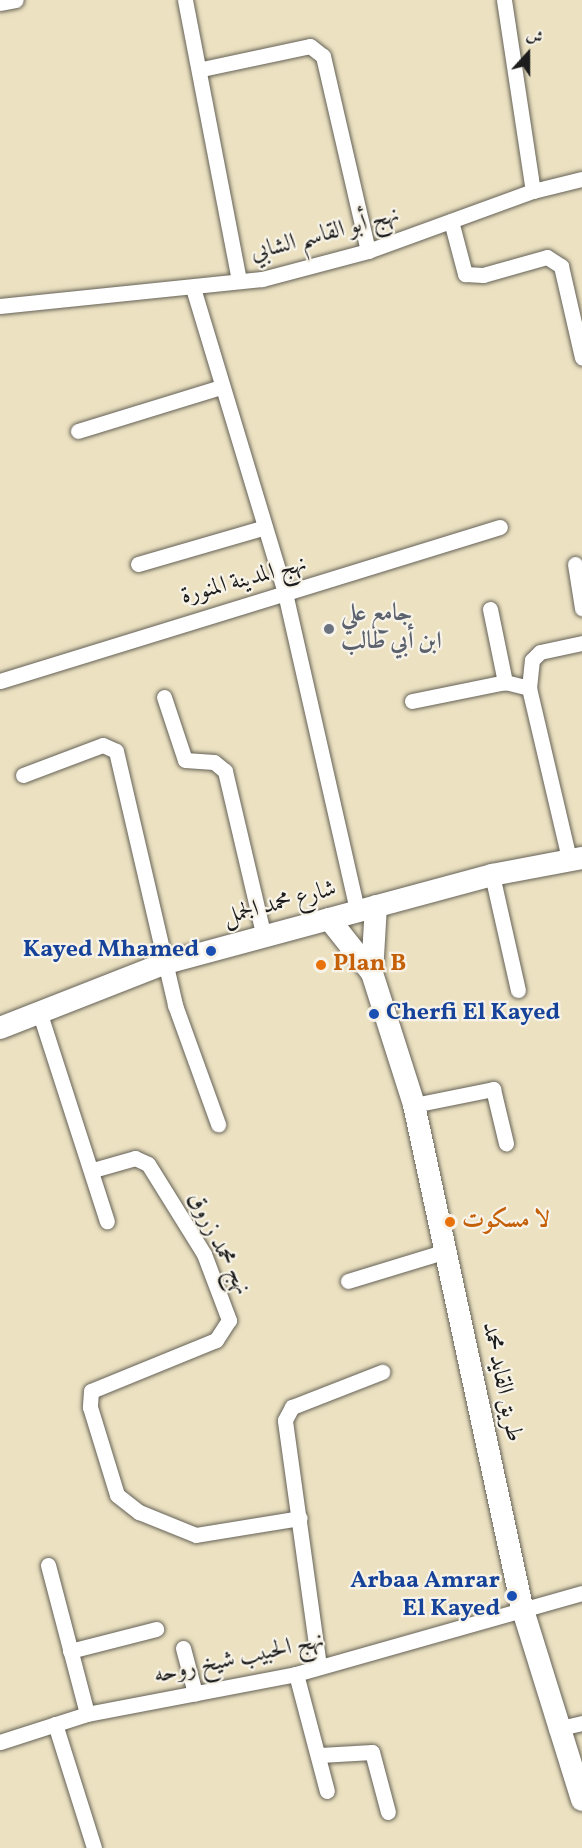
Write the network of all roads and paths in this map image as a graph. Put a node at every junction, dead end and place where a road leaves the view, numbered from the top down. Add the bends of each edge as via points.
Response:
1 (16, 0) edge
2 (185, 0) edge
3 (504, 0) edge
4 (0, 3) edge
5 (202, 69) junction
6 (582, 179) edge
7 (533, 191) junction
8 (451, 221) junction
9 (368, 251) junction
10 (239, 280) junction
11 (193, 288) junction
12 (0, 306) edge
13 (582, 358) edge
14 (221, 387) junction
15 (78, 431) dead end
16 (265, 526) junction
17 (500, 527) dead end
18 (138, 564) dead end
19 (575, 564) dead end
20 (285, 593) junction
21 (582, 608) edge
22 (490, 609) dead end
23 (582, 643) edge
24 (0, 681) edge
25 (505, 682) junction
26 (529, 688) junction
27 (164, 697) dead end
28 (412, 701) dead end
29 (23, 775) dead end
30 (575, 858) edge
31 (492, 875) junction
32 (366, 908) junction
33 (329, 919) junction
34 (264, 937) junction
35 (166, 963) junction
36 (372, 973) junction
37 (518, 990) dead end
38 (39, 1011) junction
39 (0, 1028) edge
40 (414, 1105) junction
41 (218, 1124) dead end
42 (506, 1143) dead end
43 (93, 1170) junction
44 (107, 1221) dead end
45 (446, 1251) junction
46 (348, 1281) dead end
47 (382, 1372) dead end
48 (300, 1518) junction
49 (48, 1565) dead end
50 (582, 1593) edge
51 (522, 1607) junction
52 (156, 1629) dead end
53 (183, 1648) dead end
54 (70, 1651) junction
55 (319, 1666) junction
56 (296, 1674) junction
57 (195, 1693) junction
58 (87, 1714) junction
59 (582, 1723) edge
60 (55, 1724) junction
61 (556, 1729) junction
62 (0, 1742) edge
63 (320, 1755) junction
64 (327, 1791) dead end
65 (582, 1800) edge
66 (388, 1812) dead end
67 (94, 1848) edge

1 - 4 street
2 - 5 street
3 - 7 street
5 - 9 street via 310,46 323,56
5 - 10 street
6 - 7 street, نهج أبو القاسم الشابي
7 - 8 street, نهج أبو القاسم الشابي
8 - 9 street, نهج أبو القاسم الشابي
8 - 13 street via 465,274 483,275 547,257 561,266
9 - 10 street, نهج أبو القاسم الشابي
10 - 11 street, نهج أبو القاسم الشابي
11 - 12 street, نهج أبو القاسم الشابي
11 - 14 street
14 - 15 street
14 - 16 street
16 - 18 street
16 - 20 street
17 - 20 street, نهج المدينة المنورة
19 - 21 street
20 - 24 street, نهج المدينة المنورة via 177,622
20 - 32 street
22 - 25 street
23 - 26 street via 540,652 532,660
25 - 26 street
25 - 28 street
26 - 30 street
27 - 34 street via 185,760 214,762 225,771
29 - 35 street via 103,745 116,751
30 - 31 street, شارع محمد الجمل
31 - 32 street, شارع محمد الجمل
31 - 37 street
32 - 33 street, شارع محمد الجمل
32 - 36 street, طريق القايد محمد
33 - 34 street, شارع محمد الجمل
33 - 36 street, طريق القايد محمد
34 - 35 street, شارع محمد الجمل
35 - 38 street, شارع محمد الجمل
35 - 41 street
36 - 40 street, طريق القايد محمد
38 - 39 street, شارع محمد الجمل
38 - 43 street
40 - 42 street via 493,1089
40 - 45 street, طريق القايد محمد
43 - 44 street
43 - 48 street, نهج محمد زروق via 135,1158 148,1164 204,1254 229,1320 216,1340 91,1391 113,1486 139,1512 196,1535
45 - 46 street
45 - 51 street, طريق القايد محمد
47 - 48 street via 288,1413 286,1441
48 - 55 street
49 - 54 street
50 - 51 street, نهج الحبيب شيخ روحه
51 - 55 street, نهج الحبيب شيخ روحه
51 - 61 street, طريق القايد محمد
52 - 54 street
53 - 57 street
54 - 58 street
55 - 56 street, نهج الحبيب شيخ روحه
56 - 57 street, نهج الحبيب شيخ روحه
56 - 63 street
57 - 58 street, نهج الحبيب شيخ روحه
58 - 60 street, نهج الحبيب شيخ روحه
59 - 61 street
60 - 62 street, نهج الحبيب شيخ روحه
60 - 67 street
61 - 65 street, طريق القايد محمد
63 - 64 street
63 - 66 street via 372,1752

